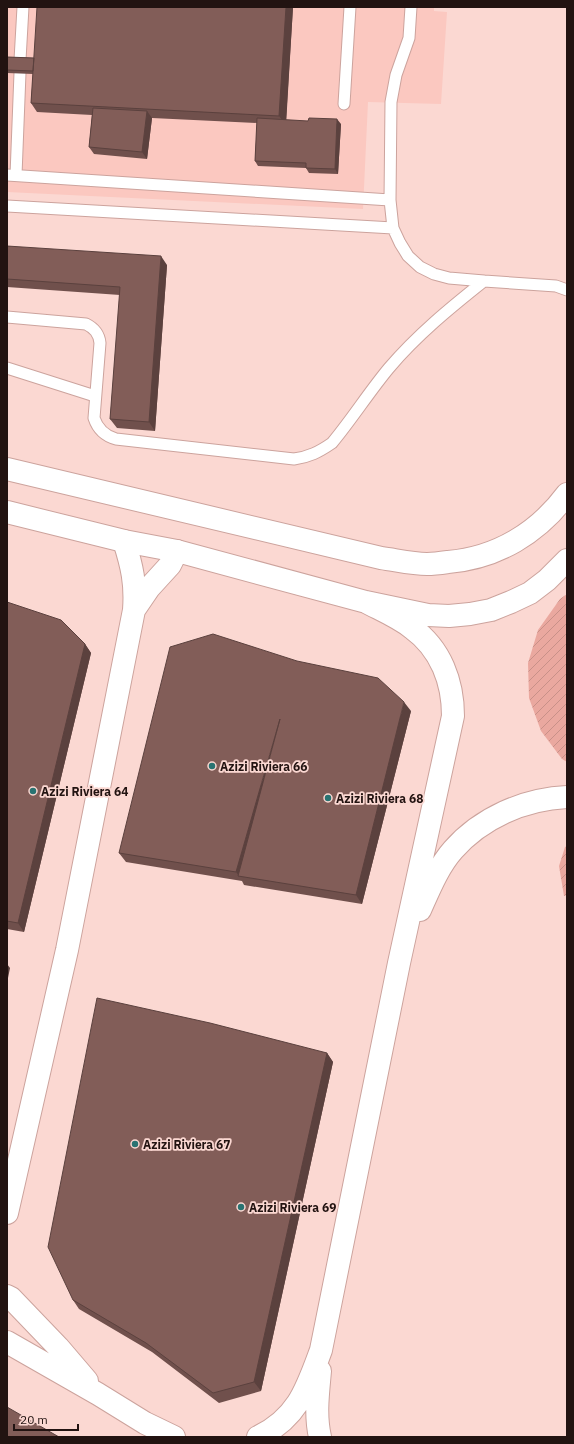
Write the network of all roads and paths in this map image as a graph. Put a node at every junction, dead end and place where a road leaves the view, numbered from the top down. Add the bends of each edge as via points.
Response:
1 (23, 7) edge
2 (350, 7) edge
3 (411, 7) edge
4 (20, 60) edge
5 (20, 73) edge
6 (344, 104) dead end
7 (11, 175) edge
8 (390, 200) junction
9 (7, 206) edge
10 (393, 228) junction
11 (484, 281) junction
12 (567, 282) edge
13 (556, 286) junction
14 (567, 290) edge
15 (7, 317) edge
16 (7, 368) edge
17 (95, 396) junction
18 (7, 469) edge
19 (567, 494) edge
20 (7, 512) edge
21 (124, 541) junction
22 (177, 551) junction
23 (567, 560) edge
24 (366, 602) junction
25 (134, 610) junction
26 (567, 797) edge
27 (399, 963) junction
28 (7, 1213) edge
29 (8, 1294) edge
30 (7, 1342) edge
31 (321, 1350) junction
32 (98, 1394) junction
33 (174, 1437) edge
34 (258, 1437) edge
35 (320, 1437) edge

1 - 4 lane
2 - 6 lane
3 - 8 lane via 409,38 396,75 391,102
5 - 7 lane
7 - 8 lane
8 - 10 lane
9 - 10 lane
10 - 11 lane via 408,256 420,267 449,278
11 - 13 lane
11 - 17 lane via 415,339 389,368 332,443 307,457 294,459 116,440 97,426 94,418
12 - 13 lane
13 - 14 lane
15 - 17 lane via 86,324 92,327 100,343
16 - 17 lane
18 - 19 street via 381,558 428,564 473,558 512,544 545,520
20 - 21 street
21 - 22 street
21 - 25 street via 133,572
22 - 24 street
22 - 25 street via 170,565 149,588
23 - 24 street via 530,593 491,610 449,616 428,615
24 - 27 street via 412,628 426,639 445,669 453,700 450,732
25 - 28 street via 67,950
26 - 27 street via 519,806 469,834 452,851 439,870
27 - 31 street
29 - 32 street
30 - 32 street
31 - 34 street via 308,1385 291,1414
31 - 35 street via 317,1411
32 - 33 street via 145,1423

